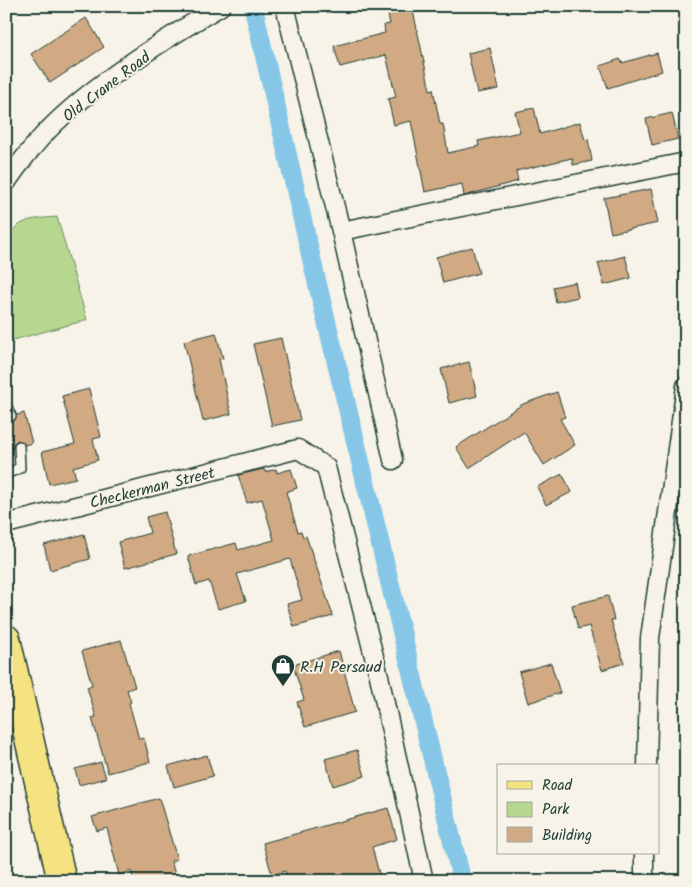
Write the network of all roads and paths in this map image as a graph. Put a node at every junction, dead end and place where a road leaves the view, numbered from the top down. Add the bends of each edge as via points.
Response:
1 (221, 6) edge
2 (285, 6) edge
3 (686, 162) edge
4 (6, 183) edge
5 (341, 230) junction
6 (686, 386) edge
7 (6, 404) edge
8 (11, 416) dead end
9 (19, 446) dead end
10 (393, 460) dead end
11 (6, 474) edge
12 (6, 524) edge
13 (6, 639) edge
14 (10, 673) edge
15 (647, 764) edge
16 (644, 854) edge
17 (62, 881) edge
18 (424, 881) edge
19 (644, 881) edge

1 - 4 street, Old Crane Road via 114,76 73,108 35,144
2 - 5 street
3 - 5 street
5 - 10 street
6 - 15 street via 650,638
7 - 8 lane
9 - 11 lane via 20,468
12 - 18 street, Checkerman Street via 298,449 326,467
13 - 14 main road
14 - 17 main road
16 - 19 street

